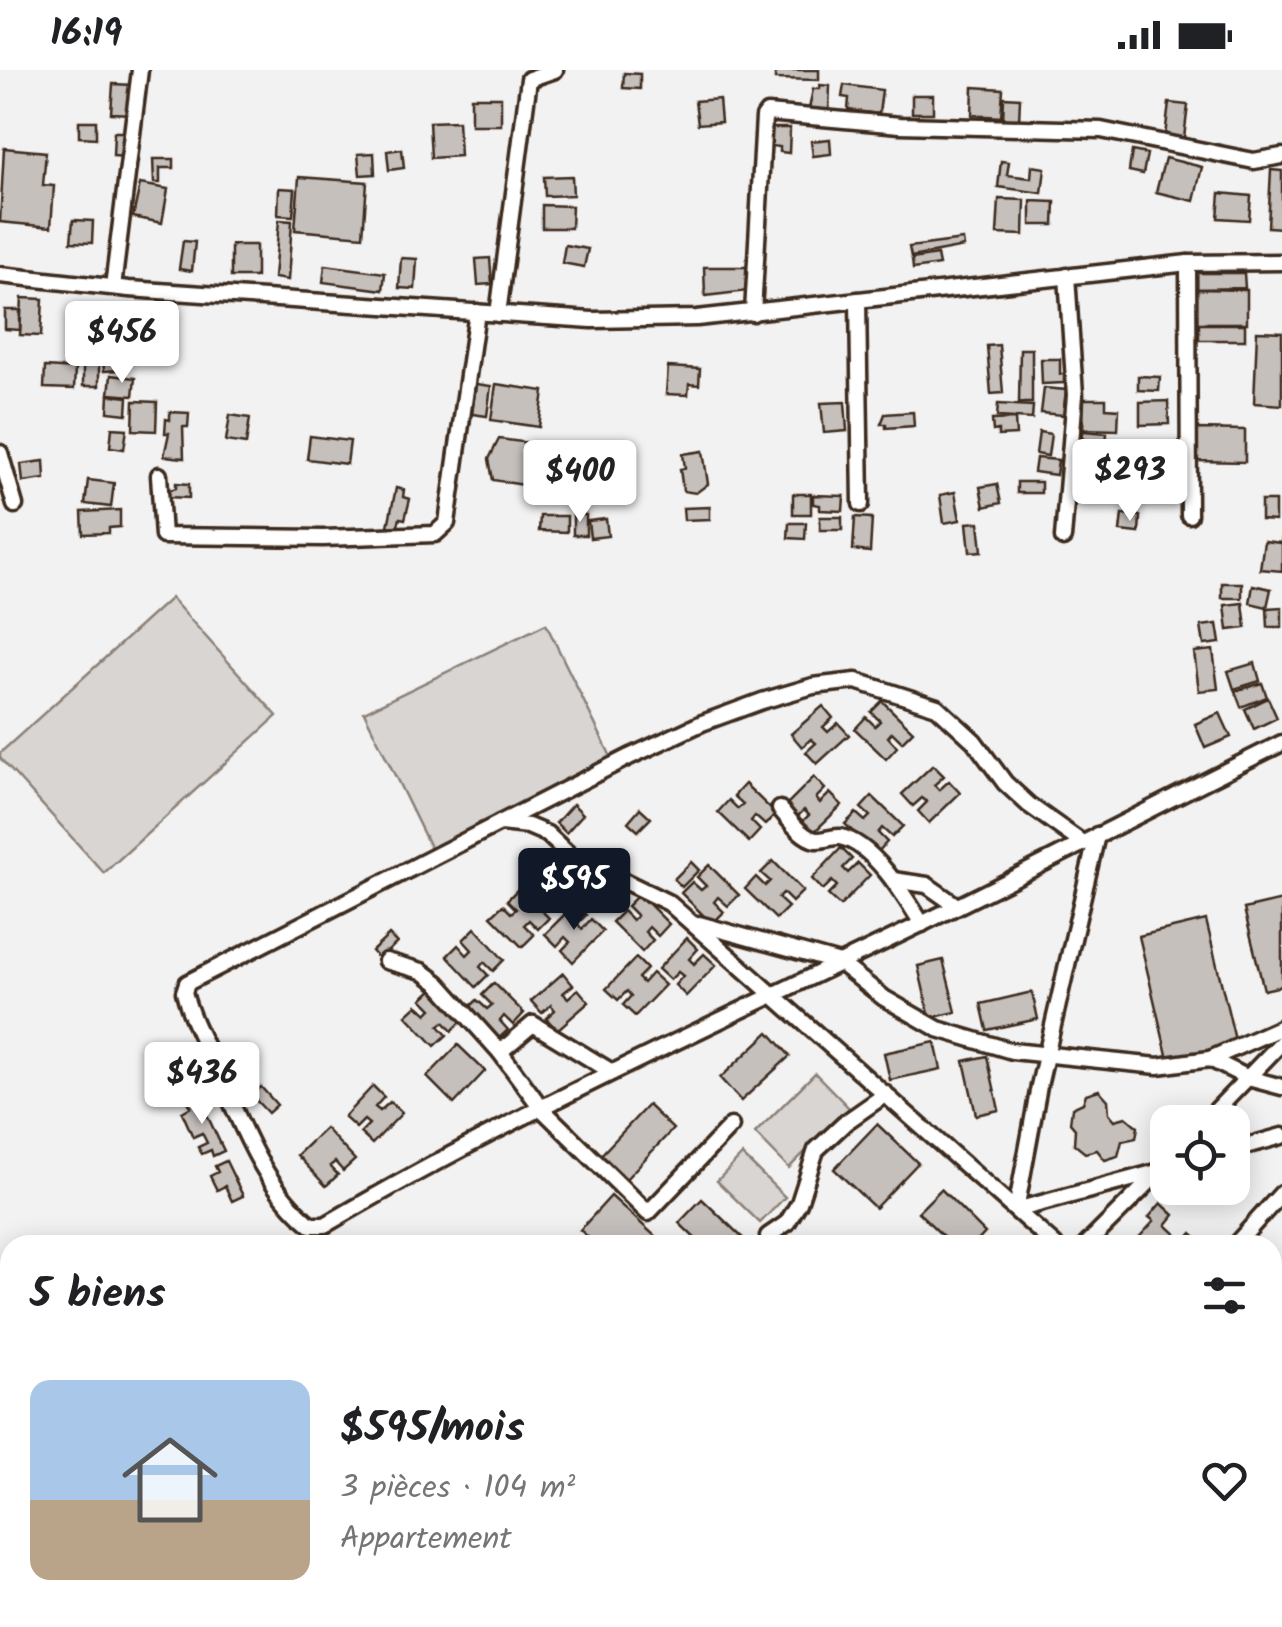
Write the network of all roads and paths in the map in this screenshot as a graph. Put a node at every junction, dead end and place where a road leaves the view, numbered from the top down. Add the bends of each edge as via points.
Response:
1 (140, 70) edge
2 (556, 70) edge
3 (1282, 156) edge
4 (1282, 262) edge
5 (1188, 263) junction
6 (0, 275) edge
7 (1067, 276) junction
8 (114, 288) junction
9 (858, 300) junction
10 (477, 312) junction
11 (753, 312) junction
12 (498, 314) junction
13 (0, 453) edge
14 (159, 475) dead end
15 (860, 504) dead end
16 (15, 505) dead end
17 (1189, 515) dead end
18 (1063, 538) dead end
19 (1282, 743) edge
20 (780, 809) dead end
21 (498, 823) junction
22 (1097, 835) junction
23 (1081, 842) junction
24 (893, 880) junction
25 (957, 906) junction
26 (696, 924) junction
27 (922, 924) junction
28 (386, 961) dead end
29 (840, 963) junction
30 (773, 992) junction
31 (1282, 1027) edge
32 (1282, 1042) edge
33 (500, 1052) junction
34 (1046, 1057) junction
35 (1210, 1059) junction
36 (612, 1072) junction
37 (1248, 1078) junction
38 (1282, 1087) edge
39 (886, 1094) junction
40 (1222, 1105) edge
41 (542, 1109) junction
42 (731, 1126) dead end
43 (1282, 1136) edge
44 (1250, 1145) edge
45 (1150, 1172) edge
46 (1150, 1182) edge
47 (1282, 1193) edge
48 (1016, 1210) junction
49 (770, 1235) edge
50 (1044, 1235) edge
51 (1096, 1235) edge
52 (1244, 1235) edge

1 - 8 street
2 - 12 street via 529,79
3 - 11 street via 1254,161 1101,130 900,126 768,112
4 - 5 street
5 - 7 street
5 - 17 street
6 - 8 street
7 - 9 street
7 - 18 street via 1075,395
8 - 10 street
9 - 11 street
9 - 15 street
10 - 12 street
10 - 14 street via 447,523 435,534 163,536
11 - 12 street via 646,320
13 - 16 street
19 - 22 street
20 - 24 street via 805,836 841,838
21 - 23 street via 702,723 813,686 856,681 937,707 1005,783
21 - 26 street via 547,834 594,878 641,887
21 - 41 street via 187,983 184,992 256,1158 311,1226 325,1225
22 - 23 street
22 - 34 street
23 - 25 street
24 - 25 street via 928,885
24 - 27 street
25 - 27 street
26 - 29 street
26 - 30 street
27 - 29 street
28 - 33 street via 438,983
29 - 30 street
29 - 34 street via 938,1029
30 - 36 street
30 - 39 street
31 - 35 street
32 - 37 street
33 - 36 street via 533,1024
33 - 41 street
34 - 35 street via 1158,1066
34 - 48 street
35 - 37 street
36 - 41 street
37 - 38 street
37 - 40 street
39 - 48 street
39 - 49 street via 816,1150 788,1223
41 - 42 street via 648,1212
43 - 44 street
45 - 48 street
46 - 51 street
47 - 52 street
48 - 50 street

